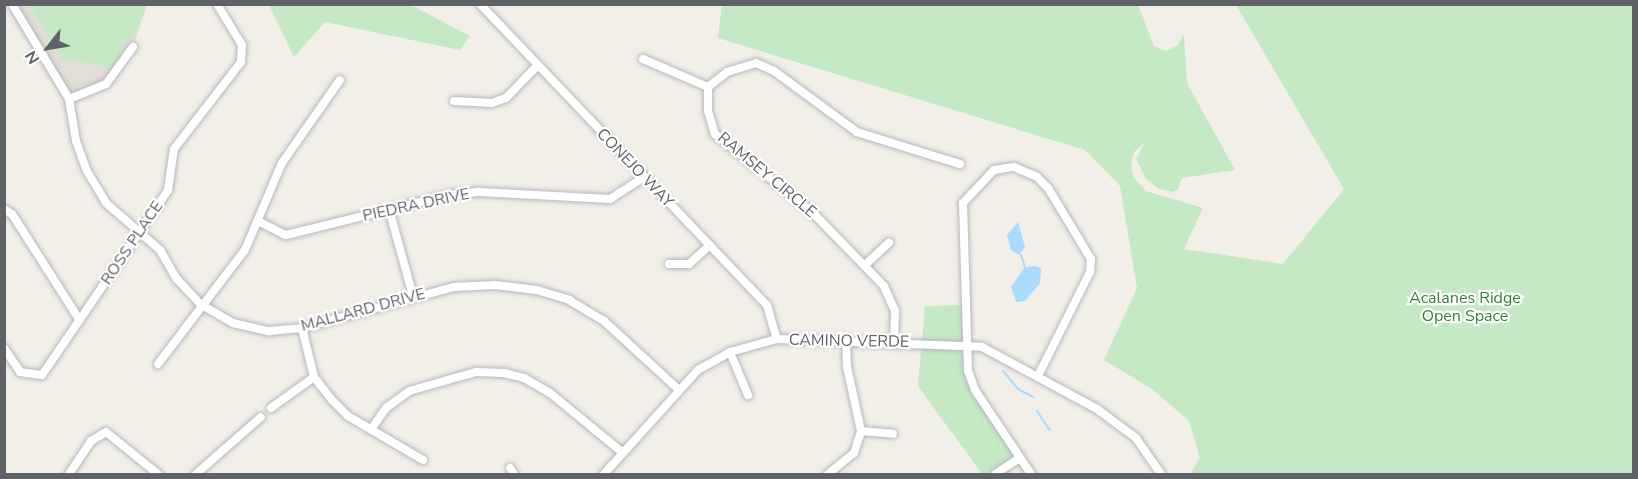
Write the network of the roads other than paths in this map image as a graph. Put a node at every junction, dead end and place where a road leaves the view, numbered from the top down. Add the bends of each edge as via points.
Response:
1 (12, 4) edge
2 (217, 4) edge
3 (480, 4) edge
4 (133, 46) dead end
5 (643, 59) dead end
6 (536, 67) junction
7 (340, 80) dead end
8 (708, 87) junction
9 (69, 99) junction
10 (454, 100) dead end
11 (960, 164) dead end
12 (644, 177) junction
13 (4, 209) edge
14 (389, 209) junction
15 (258, 221) junction
16 (138, 232) junction
17 (889, 243) dead end
18 (710, 245) junction
19 (669, 264) dead end
20 (865, 265) junction
21 (413, 296) junction
22 (201, 304) junction
23 (79, 319) junction
24 (302, 328) junction
25 (777, 339) junction
26 (846, 341) junction
27 (894, 341) junction
28 (966, 345) junction
29 (4, 348) edge
30 (730, 352) junction
31 (158, 364) dead end
32 (1038, 376) junction
33 (314, 377) junction
34 (678, 389) junction
35 (748, 395) dead end
36 (271, 408) dead end
37 (261, 417) dead end
38 (372, 428) junction
39 (861, 431) junction
40 (893, 434) dead end
41 (623, 453) junction
42 (1020, 458) junction
43 (423, 460) dead end
44 (69, 474) edge
45 (158, 474) edge
46 (196, 474) edge
47 (604, 474) edge
48 (828, 474) edge
49 (995, 474) edge
50 (1031, 474) edge
51 (1161, 474) edge

1 - 9 street, MALLARD DRIVE
2 - 16 street, ROSS PLACE via 242,45 241,63 174,149 168,190
3 - 6 street, CONEJO WAY
4 - 9 street via 106,84
5 - 8 street
6 - 10 street via 499,100
6 - 12 street, CONEJO WAY
7 - 15 street via 282,163
8 - 11 street via 727,72 756,63 774,71 857,132
8 - 20 street, RAMSEY CIRCLE via 708,111 715,134 812,212
9 - 16 street, MALLARD DRIVE via 76,141 87,171 106,203
12 - 14 street, PIEDRA DRIVE via 610,199 480,192
12 - 18 street, CONEJO WAY
13 - 23 street via 12,214
14 - 15 street, PIEDRA DRIVE via 286,235
14 - 21 street
15 - 22 street via 245,250
16 - 22 street, MALLARD DRIVE via 160,250 177,279
16 - 23 street, ROSS PLACE
17 - 20 street
18 - 19 street via 690,264
18 - 25 street, CONEJO WAY via 767,305
20 - 27 street, RAMSEY CIRCLE via 884,286 895,310
21 - 24 street, MALLARD DRIVE
21 - 34 street, MALLARD DRIVE via 454,287 495,285 537,290 568,300 604,321
22 - 24 street, MALLARD DRIVE via 233,323 269,331
22 - 31 street
23 - 29 street, ROSS PLACE via 42,375 20,372
24 - 33 street
25 - 26 street, CAMINO VERDE
25 - 30 street, CAMINO VERDE
26 - 27 street, CAMINO VERDE
26 - 39 street via 846,367
27 - 28 street, CAMINO VERDE
28 - 32 street, CAMINO VERDE via 999,354
28 - 32 street via 963,203 993,170 1014,167 1037,177 1048,188 1091,259 1090,272
28 - 42 street via 975,390
30 - 34 street, CAMINO VERDE via 698,370
30 - 35 street
32 - 51 street, CAMINO VERDE via 1136,438
33 - 36 street
33 - 38 street via 348,416
34 - 41 street, CAMINO VERDE
37 - 46 street
38 - 41 street via 386,408 409,391 476,372 504,373 524,378 550,393
38 - 43 street
39 - 40 street
39 - 48 street via 854,453
41 - 47 street, CAMINO VERDE
42 - 49 street
42 - 50 street
44 - 45 street via 91,441 106,432

